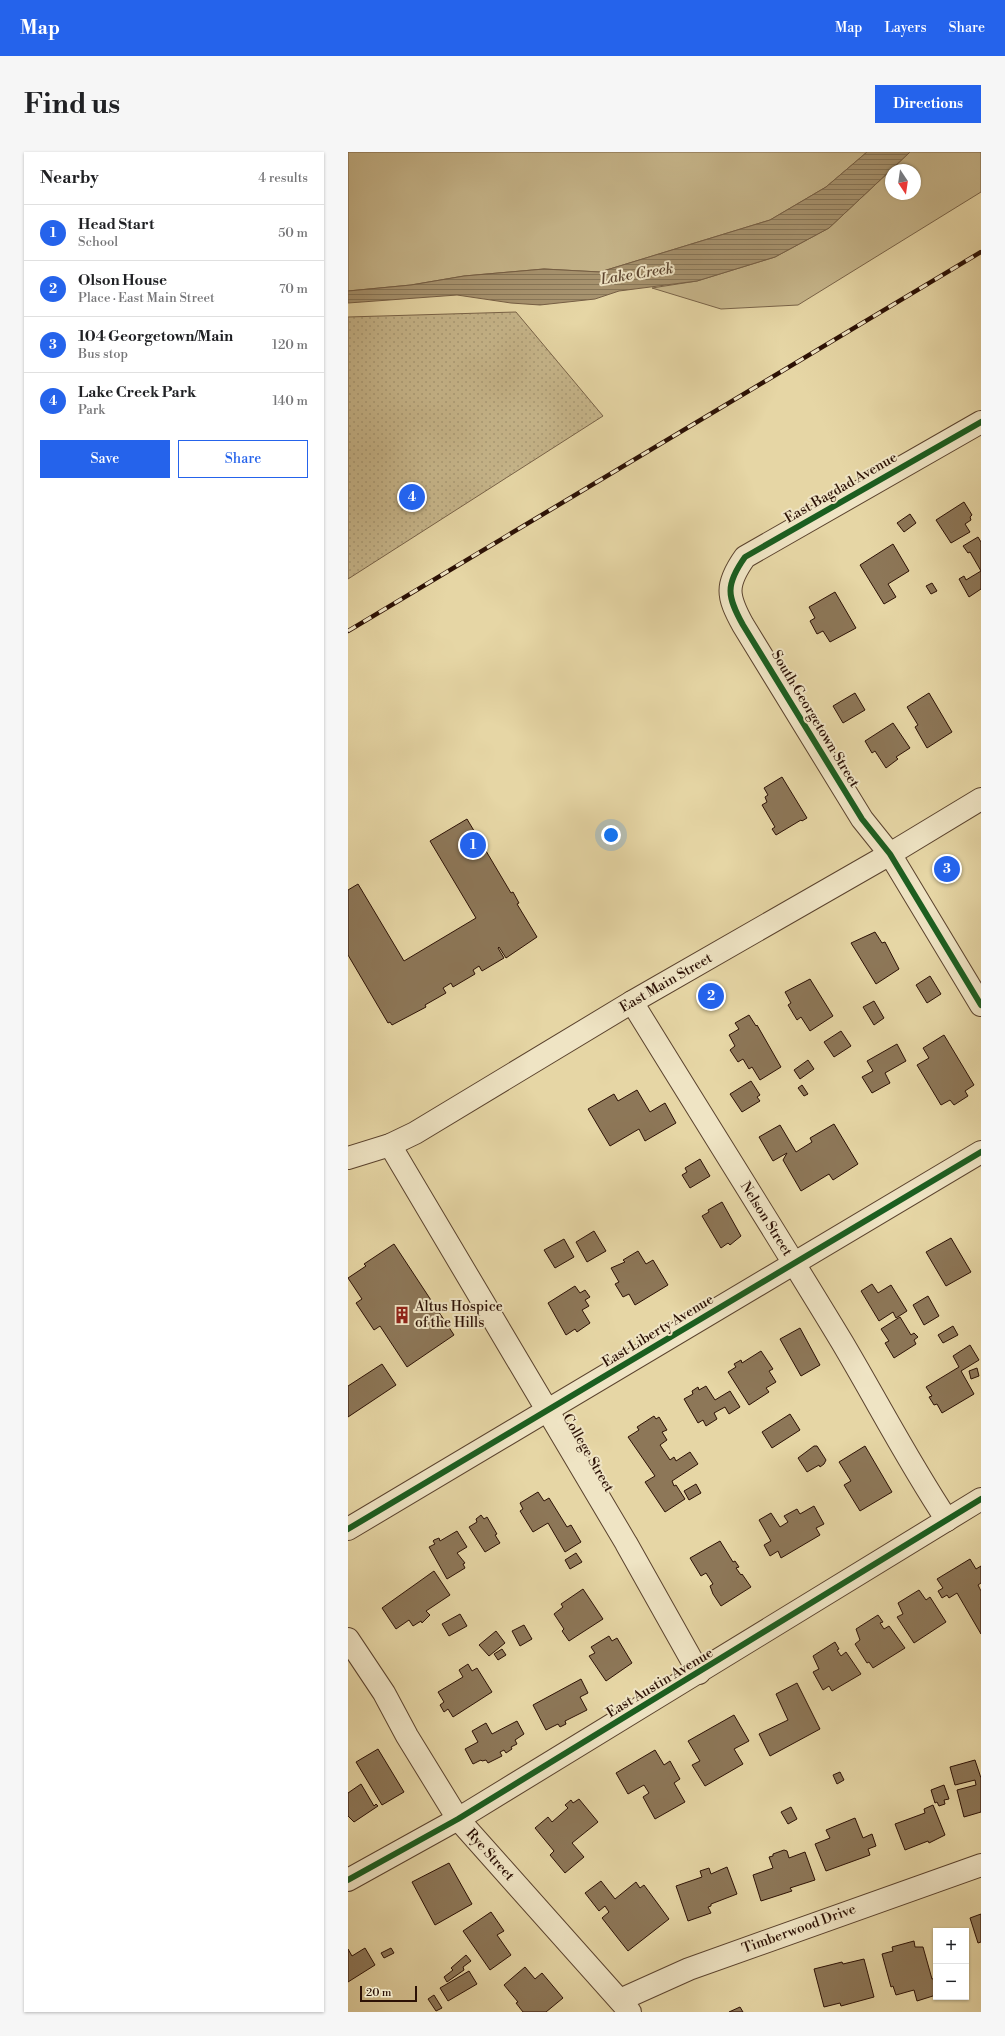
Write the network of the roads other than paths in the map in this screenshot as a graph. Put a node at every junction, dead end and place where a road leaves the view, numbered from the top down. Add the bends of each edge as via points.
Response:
1 (980, 424) edge
2 (729, 590) joint
3 (981, 799) edge
4 (890, 854) junction
5 (632, 1002) junction
6 (981, 1005) edge
7 (390, 1145) junction
8 (981, 1152) edge
9 (348, 1158) edge
10 (794, 1264) junction
11 (549, 1410) junction
12 (981, 1499) edge
13 (947, 1520) junction
14 (348, 1529) edge
15 (348, 1639) edge
16 (699, 1673) junction
17 (458, 1819) junction
18 (981, 1865) edge
19 (348, 1880) edge
20 (625, 2006) edge

1 - 2 street, East Bagdad Avenue via 745,557 733,573
2 - 4 street, South Georgetown Street via 734,609 743,625 862,819
3 - 4 street, East Main Street
4 - 5 street, East Main Street
4 - 6 street, South Georgetown Street
5 - 7 street, East Main Street via 416,1133
5 - 10 street, Nelson Street
7 - 9 street, East Main Street
7 - 11 street, College Street
8 - 10 street, East Liberty Avenue
10 - 11 street, East Liberty Avenue
10 - 13 street, Nelson Street
11 - 14 street, East Liberty Avenue
11 - 16 street, College Street
12 - 13 street, East Austin Avenue
13 - 16 street, East Austin Avenue
15 - 17 street, Rye Street via 384,1693
16 - 17 street, East Austin Avenue
17 - 19 street, East Austin Avenue
17 - 20 street, Rye Street
18 - 20 street, Timberwood Drive via 689,1969

